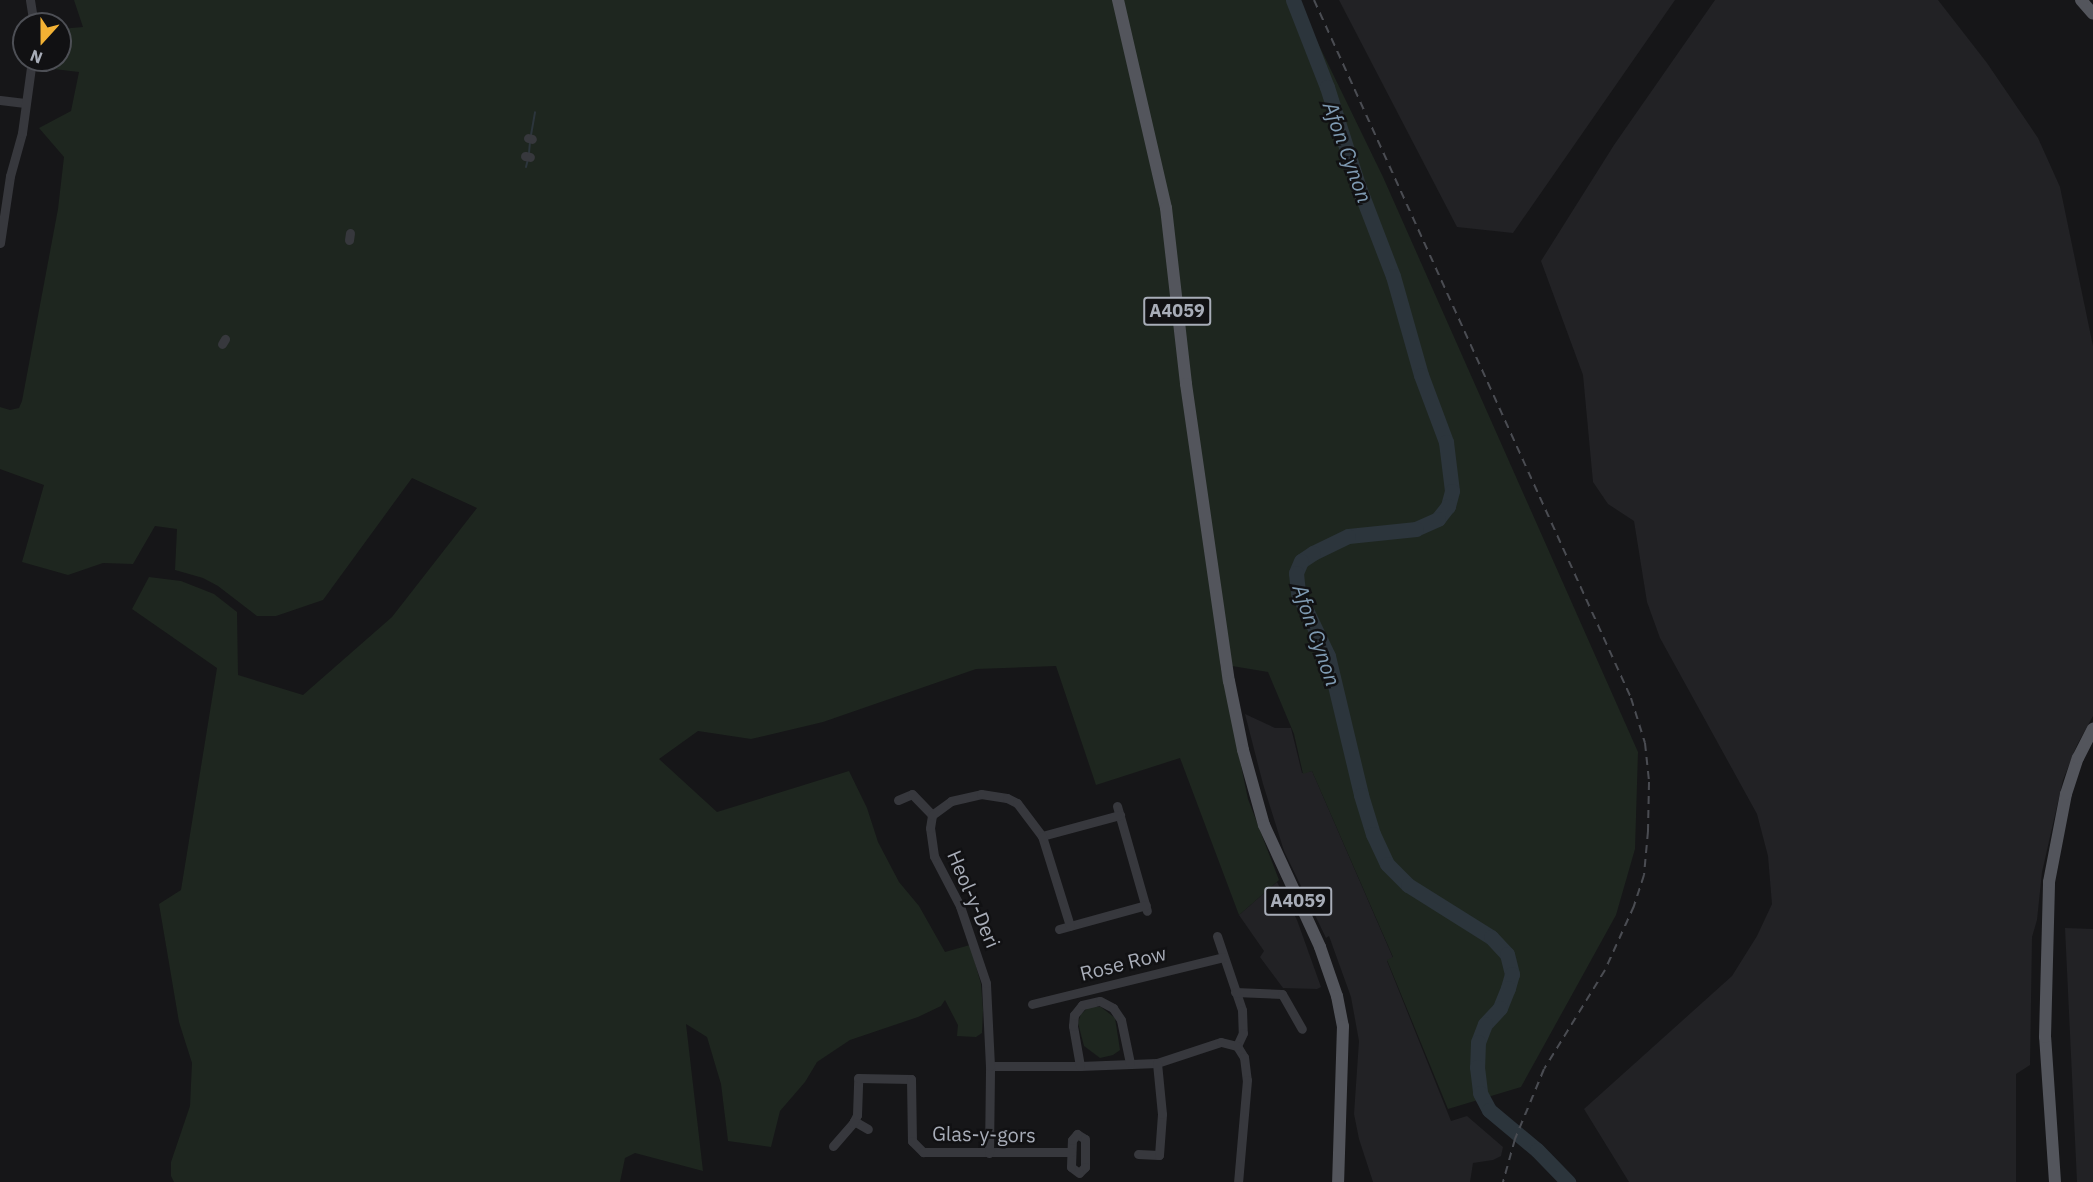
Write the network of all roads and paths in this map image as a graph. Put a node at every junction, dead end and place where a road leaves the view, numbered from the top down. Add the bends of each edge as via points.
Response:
1 (1118, 0) edge
2 (2081, 0) edge
3 (2093, 14) edge
4 (30, 72) edge
5 (0, 100) edge
6 (25, 103) junction
7 (0, 243) edge
8 (2093, 729) edge
9 (898, 800) dead end
10 (932, 815) junction
11 (1042, 837) junction
12 (1070, 926) junction
13 (1059, 929) dead end
14 (1217, 936) dead end
15 (1223, 957) junction
16 (1235, 992) junction
17 (1032, 1004) dead end
18 (1302, 1029) dead end
19 (1236, 1046) junction
20 (1130, 1063) junction
21 (1157, 1063) junction
22 (990, 1066) junction
23 (1080, 1066) junction
24 (854, 1121) junction
25 (868, 1129) dead end
26 (833, 1146) dead end
27 (1071, 1152) dead end
28 (989, 1153) junction
29 (1138, 1154) dead end
30 (1238, 1182) edge
31 (1338, 1182) edge
32 (2055, 1182) edge

1 - 31 main road, A4059 via 1166,208 1185,384 1229,681 1243,750 1264,825 1320,947 1343,1026
2 - 3 main road
4 - 6 street
5 - 6 street
6 - 7 street
8 - 32 main road via 2066,794 2049,882 2045,1037
9 - 10 street via 912,794
10 - 11 street via 951,801 994,794 1017,804
10 - 22 street, Heol-y-Deri via 934,856 960,906 986,982
11 - 12 street
11 - 12 street via 1119,811 1146,908
12 - 13 street
14 - 15 street
15 - 16 street
15 - 17 street, Rose Row
16 - 18 street via 1282,994
16 - 19 street via 1242,1010 1243,1033
19 - 21 street via 1221,1042
19 - 30 street via 1244,1057 1247,1080
20 - 21 street
20 - 23 street
20 - 23 street via 1121,1020 1113,1008 1100,1001 1082,1005 1074,1015 1072,1026
21 - 29 street via 1162,1114 1159,1155
22 - 23 street
22 - 28 street, Heol-y-Deri
24 - 25 street
24 - 26 street
24 - 28 street, Glas-y-gors via 858,1078 910,1078 912,1141 917,1149
27 - 28 street, Glas-y-gors

